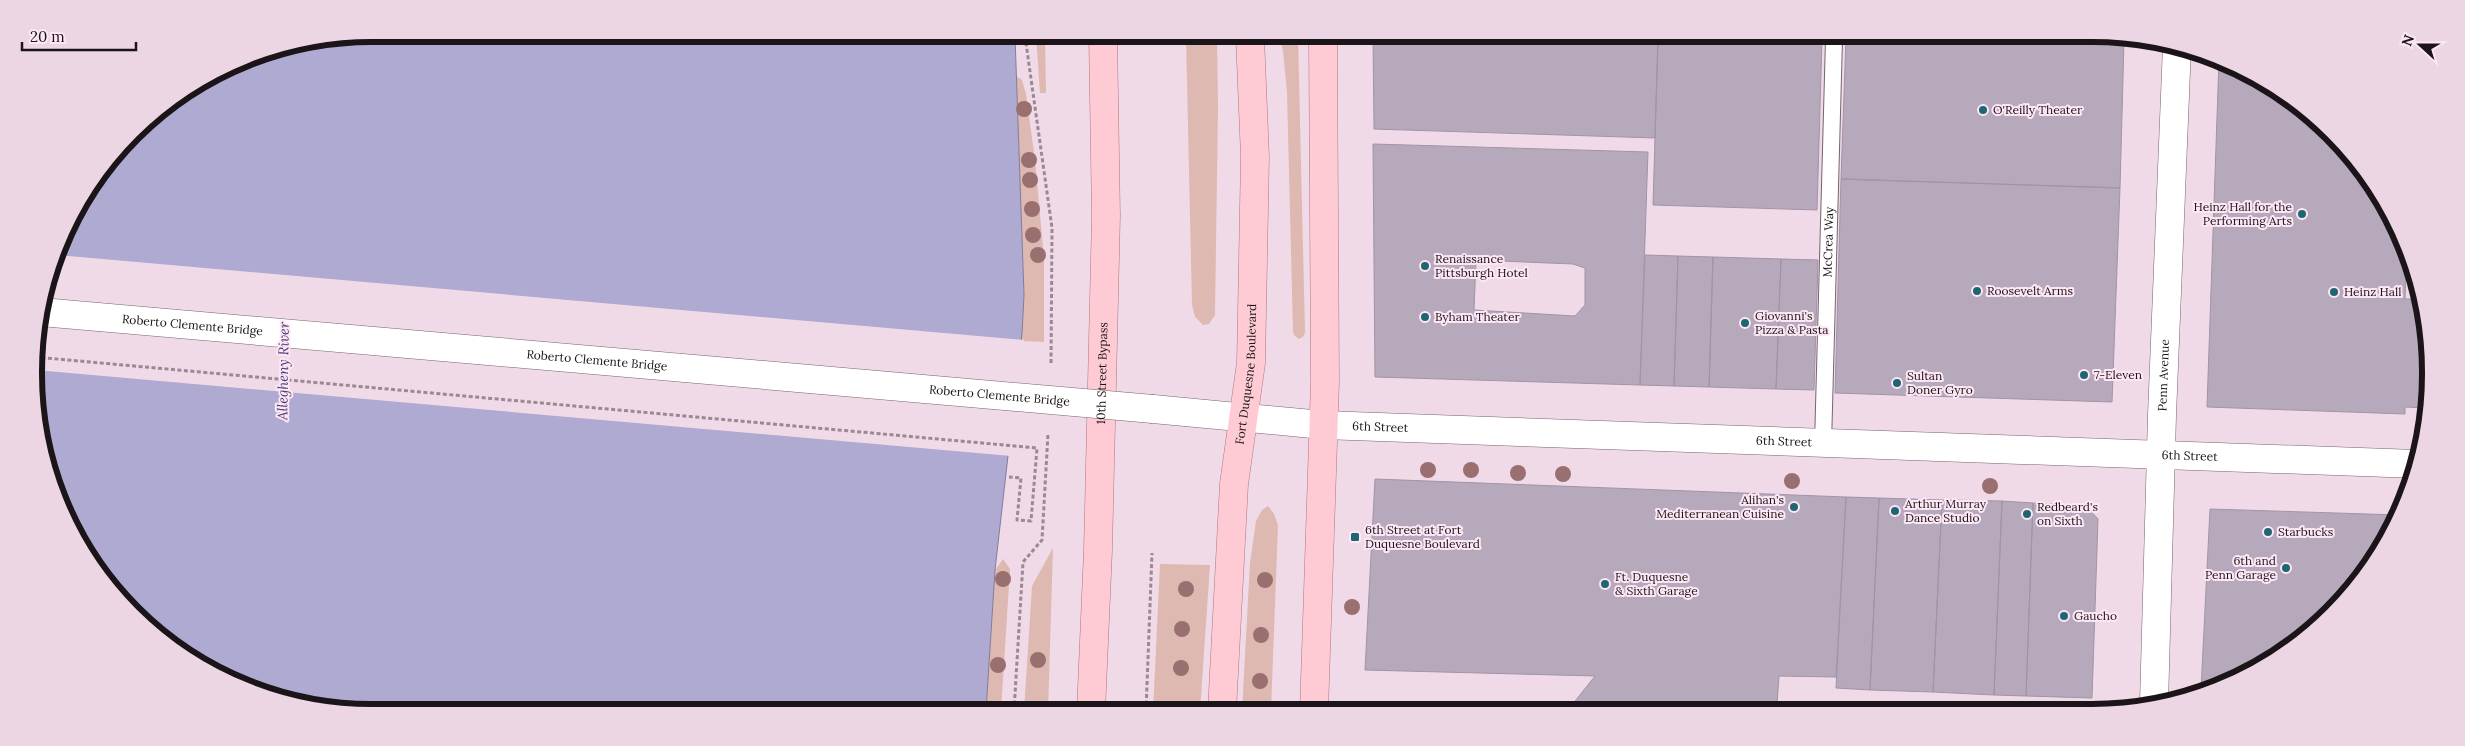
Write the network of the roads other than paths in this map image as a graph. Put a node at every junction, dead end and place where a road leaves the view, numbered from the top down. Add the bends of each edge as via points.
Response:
1 (1103, 42) edge
2 (1250, 42) edge
3 (1323, 42) edge
4 (1834, 42) edge
5 (2177, 54) edge
6 (48, 313) edge
7 (1152, 409) joint
8 (1244, 419) junction
9 (1323, 425) junction
10 (1824, 444) junction
11 (2161, 456) junction
12 (2410, 464) edge
13 (2154, 697) edge
14 (1091, 704) edge
15 (1222, 704) edge
16 (1314, 704) edge

1 - 14 main road, 10th Street Bypass via 1106,226
2 - 8 main road, Fort Duquesne Boulevard via 1255,158 1251,362
3 - 9 main road
4 - 10 lane, McCrea Way
5 - 11 main road, Penn Avenue
6 - 7 main road, Roberto Clemente Bridge, bridge
7 - 8 main road, 6th Street
8 - 9 main road, 6th Street
8 - 15 main road, Fort Duquesne Boulevard via 1234,484
9 - 10 main road, 6th Street
9 - 16 main road
10 - 11 main road, 6th Street
11 - 12 main road, 6th Street
11 - 13 main road, Penn Avenue

